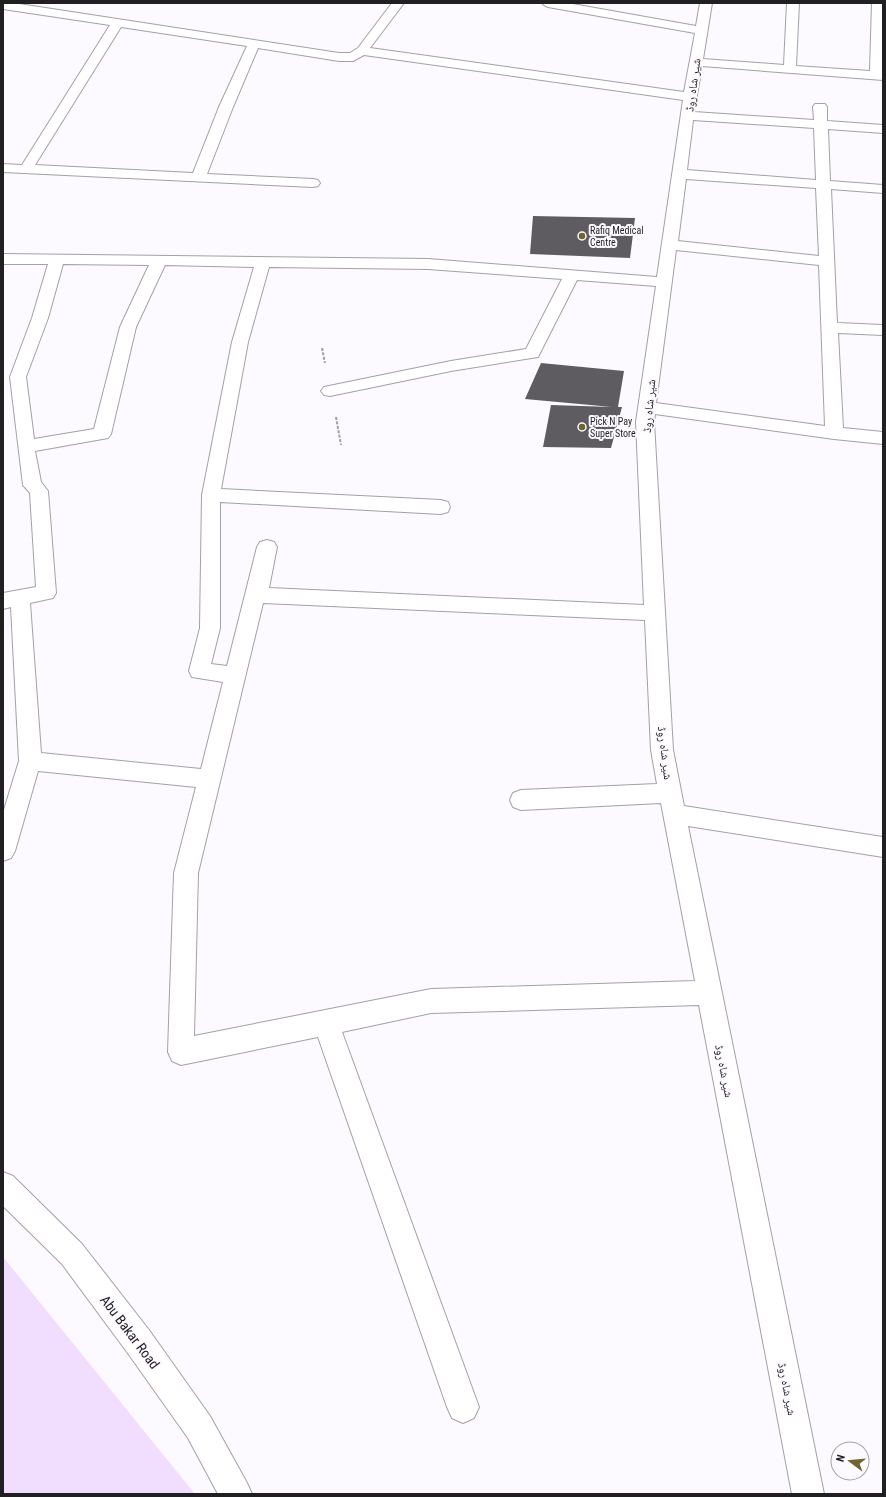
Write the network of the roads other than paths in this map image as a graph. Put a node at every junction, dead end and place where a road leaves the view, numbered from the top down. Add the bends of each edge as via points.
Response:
1 (398, 3) edge
2 (548, 3) edge
3 (706, 3) edge
4 (793, 3) edge
5 (878, 3) edge
6 (3, 5) edge
7 (117, 23) junction
8 (701, 31) junction
9 (254, 44) junction
10 (362, 51) junction
11 (696, 62) junction
12 (790, 69) junction
13 (879, 76) edge
14 (690, 106) junction
15 (820, 107) dead end
16 (821, 125) junction
17 (883, 129) edge
18 (3, 168) edge
19 (26, 169) junction
20 (680, 174) junction
21 (198, 178) junction
22 (313, 183) dead end
23 (824, 185) junction
24 (883, 189) edge
25 (670, 246) junction
26 (3, 259) edge
27 (57, 260) junction
28 (159, 260) junction
29 (827, 261) junction
30 (263, 262) junction
31 (572, 275) junction
32 (665, 282) junction
33 (829, 328) junction
34 (883, 330) edge
35 (330, 391) dead end
36 (647, 407) junction
37 (834, 433) junction
38 (883, 438) edge
39 (26, 448) junction
40 (212, 495) junction
41 (441, 506) dead end
42 (12, 599) edge
43 (655, 613) junction
44 (234, 674) junction
45 (30, 761) junction
46 (208, 779) junction
47 (521, 800) dead end
48 (673, 804) junction
49 (883, 847) edge
50 (3, 851) edge
51 (709, 993) junction
52 (326, 1023) junction
53 (3, 1186) edge
54 (463, 1407) dead end
55 (236, 1494) edge
56 (808, 1494) edge

1 - 10 street
2 - 8 street
3 - 8 street, شیر شاہ روڈ
4 - 12 street
5 - 13 street
6 - 7 street
7 - 9 street
7 - 19 street
8 - 11 street, شیر شاہ روڈ
9 - 10 street via 339,57 353,57
9 - 21 street
10 - 14 street
11 - 12 street
11 - 14 street, شیر شاہ روڈ
12 - 13 street
14 - 16 street
14 - 20 street, شیر شاہ روڈ
15 - 16 street
16 - 17 street
16 - 23 street
18 - 19 street
19 - 21 street
20 - 23 street
20 - 25 street, شیر شاہ روڈ
21 - 22 street
23 - 24 street
23 - 29 street
25 - 29 street
25 - 32 street, شیر شاہ روڈ
26 - 27 street
27 - 28 street
27 - 39 street via 40,318 18,377
28 - 30 street
28 - 39 street via 128,327 102,434 41,443
29 - 33 street
30 - 31 street via 428,264
30 - 40 street via 240,342
31 - 32 street
31 - 35 street via 532,353 451,366
32 - 36 street, شیر شاہ روڈ
33 - 34 street
33 - 37 street
36 - 37 street
36 - 43 street, شیر شاہ روڈ via 645,422
37 - 38 street
39 - 42 street via 32,485 39,491 46,593
40 - 41 street
40 - 44 street via 210,628 199,671
42 - 45 street
43 - 44 street via 258,595 267,547
43 - 48 street, شیر شاہ روڈ via 662,750
44 - 46 street
45 - 46 street
45 - 50 street
46 - 52 street via 186,873 182,1052
47 - 48 street
48 - 49 street
48 - 51 street, شیر شاہ روڈ
51 - 52 street via 431,1001
51 - 56 street, شیر شاہ روڈ
52 - 54 street
53 - 55 street, Abu Bakar Road via 72,1254 138,1341 199,1427

